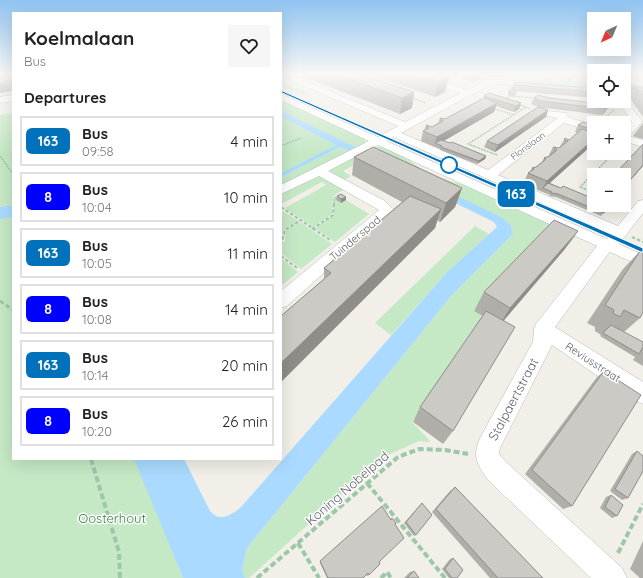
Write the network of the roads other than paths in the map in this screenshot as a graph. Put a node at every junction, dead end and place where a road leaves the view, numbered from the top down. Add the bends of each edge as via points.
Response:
1 (294, 102) edge
2 (306, 102) edge
3 (348, 102) edge
4 (451, 102) edge
5 (627, 108) edge
6 (541, 112) edge
7 (564, 117) junction
8 (587, 122) edge
9 (406, 126) junction
10 (631, 128) edge
11 (385, 137) junction
12 (631, 138) edge
13 (643, 144) edge
14 (320, 171) junction
15 (490, 175) junction
16 (282, 190) edge
17 (642, 207) edge
18 (614, 238) junction
19 (643, 250) edge
20 (643, 261) edge
21 (282, 300) edge
22 (543, 329) junction
23 (643, 394) edge
24 (610, 576) edge

1 - 11 street
2 - 11 street
3 - 9 street
4 - 9 street
5 - 10 street via 637,121
6 - 7 street
7 - 8 street
7 - 15 street, Florislaan
9 - 11 street
11 - 14 street
11 - 15 street
11 - 18 street
12 - 13 street
14 - 16 street
14 - 21 street, Tuinderspad via 387,210
15 - 18 street
17 - 18 street
18 - 19 street
18 - 20 street
18 - 22 street
22 - 23 street, Reviusstraat
22 - 24 street, Stalpaertstraat via 543,344 488,446 487,457 497,471

